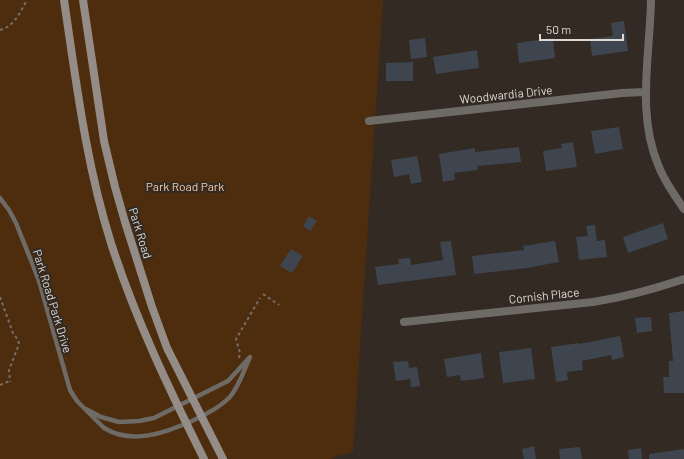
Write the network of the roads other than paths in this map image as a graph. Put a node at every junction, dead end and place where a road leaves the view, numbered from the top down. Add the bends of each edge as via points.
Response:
1 (64, 0) edge
2 (83, 0) edge
3 (651, 0) edge
4 (645, 92) junction
5 (370, 121) dead end
6 (0, 198) edge
7 (684, 209) edge
8 (684, 279) edge
9 (404, 322) dead end
10 (193, 399) junction
11 (178, 406) junction
12 (86, 410) junction
13 (202, 416) junction
14 (186, 424) junction
15 (204, 459) edge
16 (223, 459) edge

1 - 11 main road via 85,139 105,221 138,317
2 - 10 main road, Park Road via 104,141 114,187 152,307 168,348
3 - 4 street
4 - 5 street, Woodwardia Drive
4 - 7 street via 651,146 662,175
6 - 12 lane, Park Road Park Drive via 13,217 32,263 70,390
8 - 9 street, Cornish Place via 620,298
10 - 11 lane, Park Road Park Drive
10 - 13 main road, Park Road
10 - 13 lane, Park Road Park Drive via 228,381 250,357 232,393 217,408
11 - 12 lane, Park Road Park Drive via 148,420 125,422 101,417
11 - 14 main road
12 - 14 lane, Park Road Park Drive via 104,428 126,436 154,435
13 - 14 lane, Park Road Park Drive
13 - 16 main road, Park Road
14 - 15 main road

